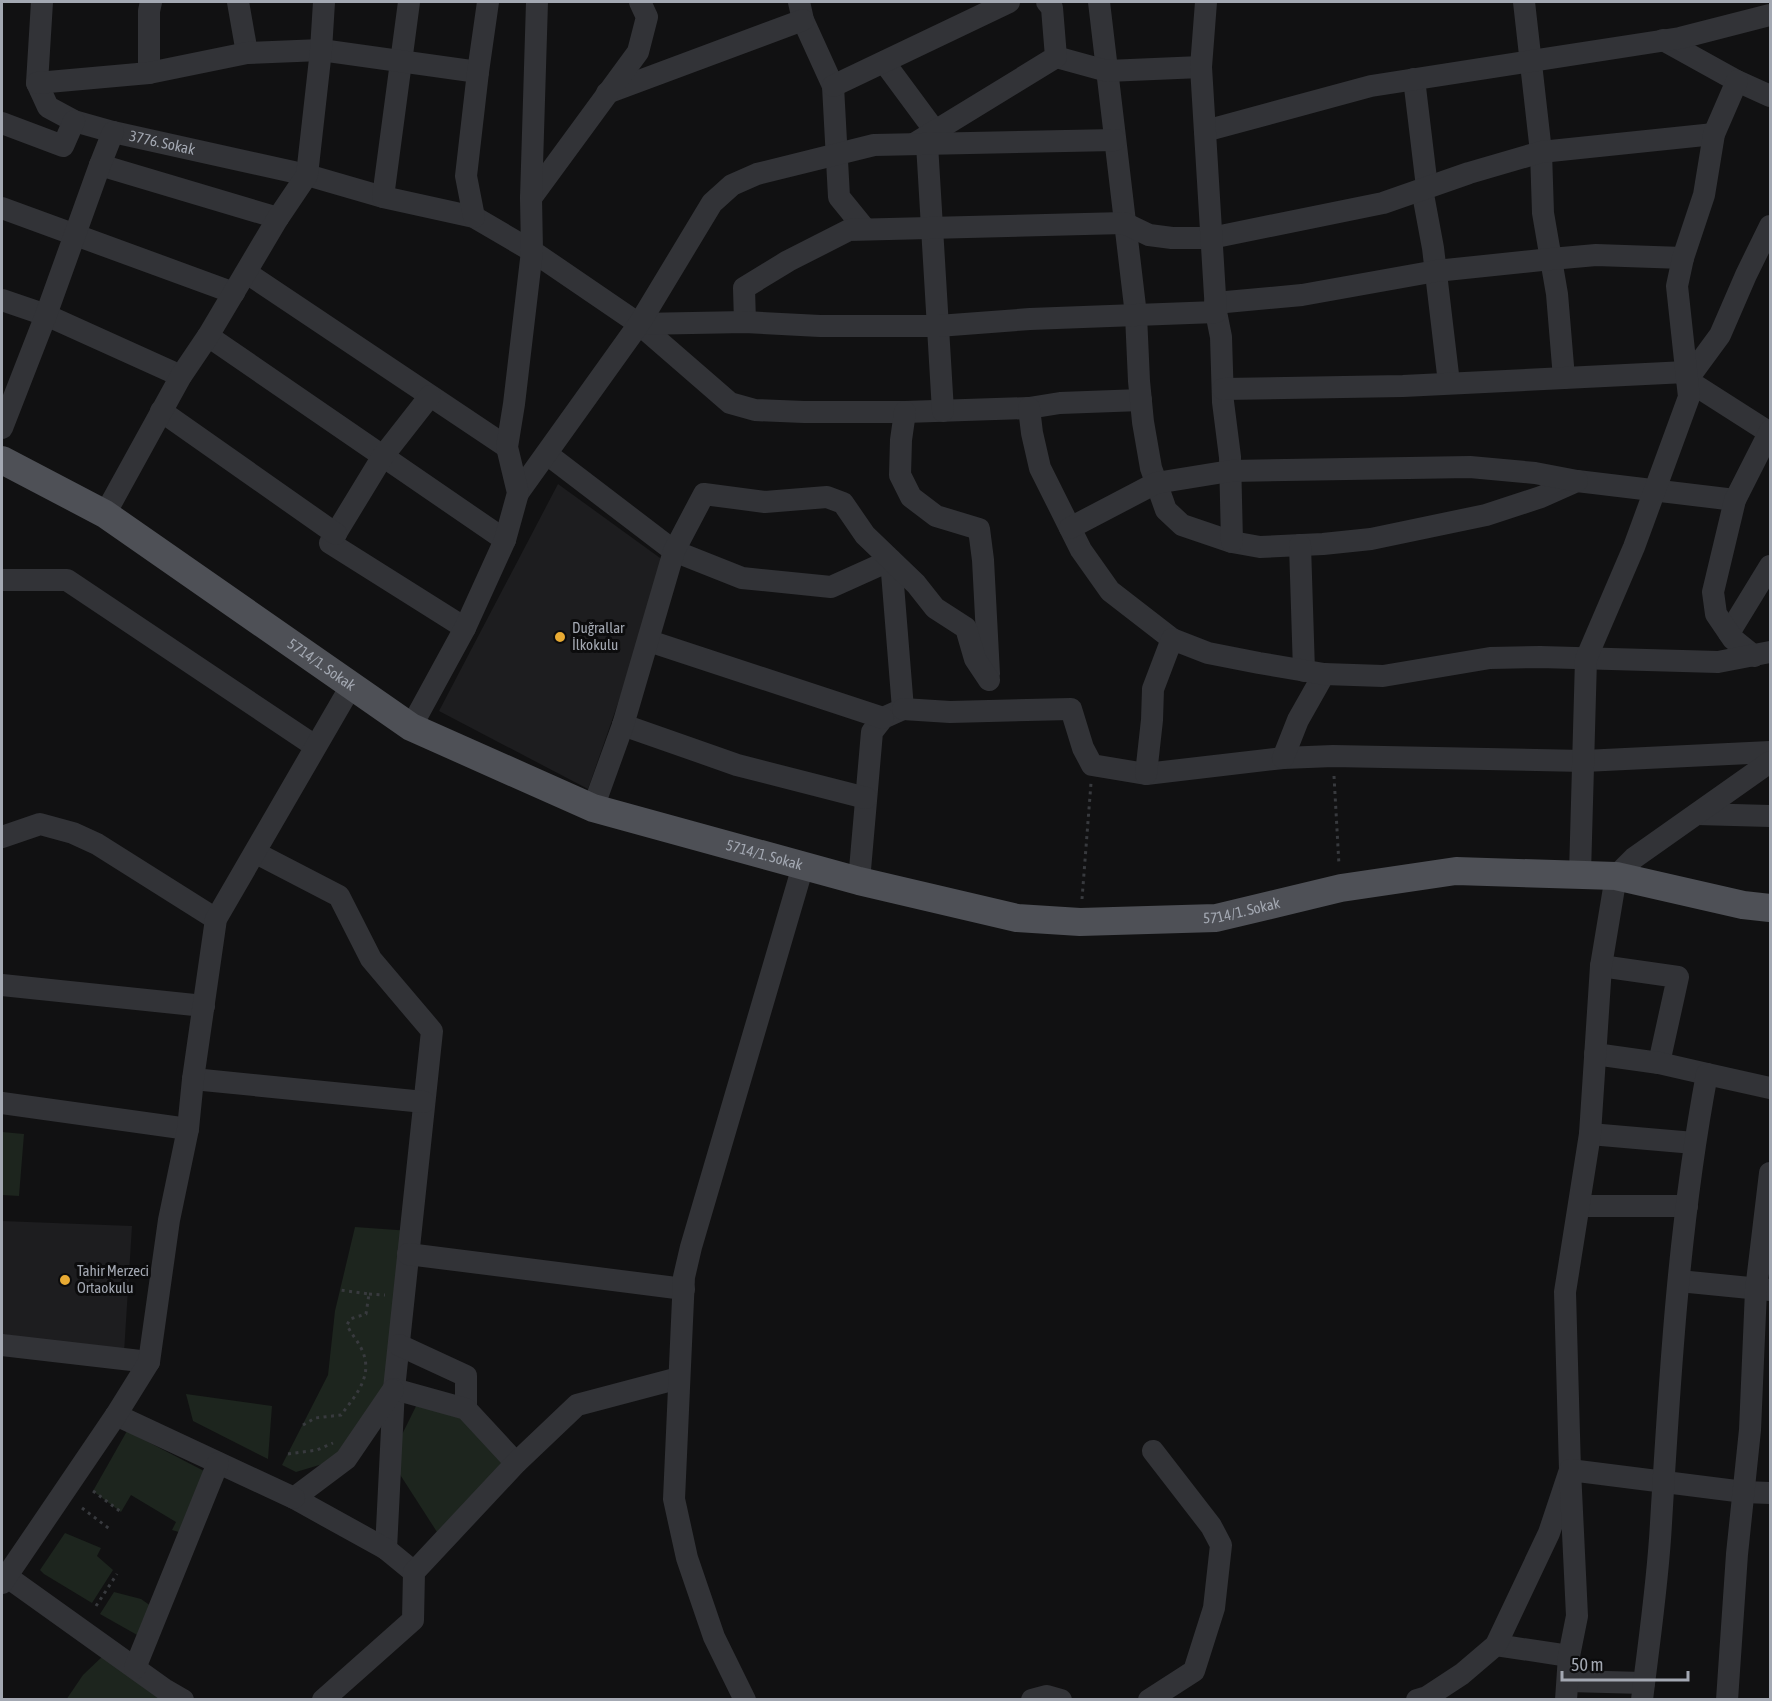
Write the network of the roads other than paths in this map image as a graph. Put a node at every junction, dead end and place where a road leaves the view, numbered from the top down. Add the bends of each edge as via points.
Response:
1 (42, 2) edge
2 (151, 2) edge
3 (238, 2) edge
4 (324, 2) edge
5 (409, 2) edge
6 (488, 2) edge
7 (537, 2) edge
8 (639, 2) edge
9 (1009, 2) edge
10 (1047, 2) edge
11 (1099, 2) edge
12 (1206, 2) edge
13 (1524, 2) edge
14 (801, 11) edge
15 (1770, 15) edge
16 (1663, 40) junction
17 (321, 50) junction
18 (248, 53) junction
19 (1056, 57) junction
20 (1531, 59) junction
21 (402, 60) junction
22 (884, 62) junction
23 (1201, 67) junction
24 (1107, 71) junction
25 (478, 72) junction
26 (149, 73) junction
27 (1414, 79) junction
28 (1737, 81) junction
29 (37, 82) junction
30 (833, 86) junction
31 (607, 93) junction
32 (1770, 96) edge
33 (74, 121) junction
34 (2, 123) edge
35 (1205, 131) junction
36 (113, 132) junction
37 (1714, 134) junction
38 (925, 140) junction
39 (1115, 140) junction
40 (1541, 152) junction
41 (837, 155) junction
42 (100, 165) junction
43 (307, 175) junction
44 (1424, 188) junction
45 (383, 197) junction
46 (531, 198) junction
47 (2, 208) edge
48 (474, 217) junction
49 (278, 218) junction
50 (1124, 223) junction
51 (1770, 226) edge
52 (932, 227) junction
53 (865, 229) junction
54 (75, 234) junction
55 (1211, 238) junction
56 (532, 251) junction
57 (1683, 258) junction
58 (1551, 259) junction
59 (1763, 259) edge
60 (1436, 271) junction
61 (247, 273) junction
62 (234, 293) junction
63 (2, 300) edge
64 (1215, 307) junction
65 (46, 315) junction
66 (1136, 315) junction
67 (745, 322) junction
68 (639, 324) junction
69 (938, 326) junction
70 (208, 336) junction
71 (181, 376) junction
72 (1687, 376) junction
73 (1564, 378) junction
74 (1449, 383) junction
75 (1223, 389) junction
76 (430, 396) junction
77 (1141, 400) junction
78 (1029, 408) junction
79 (161, 411) junction
80 (943, 411) junction
81 (905, 412) junction
82 (2, 428) edge
83 (1770, 433) edge
84 (507, 447) junction
85 (547, 454) junction
86 (383, 456) junction
87 (2, 460) edge
88 (1230, 471) junction
89 (1577, 481) junction
90 (1156, 483) junction
91 (1654, 491) junction
92 (518, 493) junction
93 (1735, 500) junction
94 (105, 514) junction
95 (1070, 528) junction
96 (336, 534) junction
97 (505, 540) junction
98 (1232, 542) junction
99 (1299, 545) junction
100 (674, 551) junction
101 (891, 560) junction
102 (1770, 566) edge
103 (2, 580) edge
104 (465, 628) junction
105 (1729, 633) junction
106 (1172, 639) junction
107 (649, 641) junction
108 (1762, 654) edge
109 (1586, 659) junction
110 (1314, 672) junction
111 (989, 680) junction
112 (351, 686) junction
113 (992, 711) junction
114 (893, 713) junction
115 (623, 725) junction
116 (411, 727) junction
117 (315, 746) junction
118 (1770, 752) edge
119 (1283, 758) junction
120 (1584, 760) junction
121 (1770, 762) edge
122 (1146, 774) junction
123 (866, 798) junction
124 (593, 808) junction
125 (1697, 814) junction
126 (1770, 816) edge
127 (2, 837) edge
128 (256, 853) junction
129 (803, 866) junction
130 (1580, 874) junction
131 (1616, 876) junction
132 (859, 881) junction
133 (1770, 908) edge
134 (216, 920) junction
135 (1601, 966) junction
136 (2, 985) edge
137 (204, 1006) junction
138 (1595, 1054) junction
139 (1659, 1063) junction
140 (1707, 1074) junction
141 (193, 1079) junction
142 (1770, 1088) edge
143 (424, 1102) junction
144 (2, 1103) edge
145 (188, 1129) junction
146 (1590, 1134) junction
147 (1694, 1143) junction
148 (1770, 1173) edge
149 (1579, 1206) junction
150 (1687, 1206) junction
151 (408, 1254) junction
152 (1678, 1281) junction
153 (684, 1289) junction
154 (1763, 1290) edge
155 (2, 1345) edge
156 (399, 1345) junction
157 (149, 1362) junction
158 (679, 1378) junction
159 (394, 1389) junction
160 (466, 1408) junction
161 (116, 1415) junction
162 (1153, 1451) dead end
163 (218, 1462) junction
164 (516, 1463) junction
165 (1570, 1470) junction
166 (1662, 1482) junction
167 (1744, 1492) junction
168 (1770, 1493) edge
169 (294, 1498) junction
170 (386, 1549) junction
171 (414, 1572) junction
172 (4, 1580) edge
173 (1496, 1645) junction
174 (1569, 1656) junction
175 (135, 1668) junction
176 (1567, 1690) edge
177 (1643, 1691) edge
178 (168, 1696) edge
179 (1424, 1699) edge
180 (323, 1700) edge
181 (745, 1700) edge
182 (1032, 1700) edge
183 (1061, 1700) edge
184 (1149, 1700) edge
185 (1727, 1700) edge

1 - 29 street
2 - 26 street
3 - 18 street
4 - 17 street
5 - 21 street
6 - 25 street
7 - 46 street
8 - 31 street via 647,17 638,52
9 - 22 street
10 - 19 street via 1052,8
11 - 24 street
12 - 23 street
13 - 20 street
14 - 30 street
14 - 31 street
15 - 16 street
16 - 20 street
16 - 28 street
17 - 18 street
17 - 21 street
17 - 43 street
18 - 26 street
19 - 24 street
19 - 38 street
20 - 27 street
20 - 40 street
21 - 25 street
21 - 45 street
22 - 30 street
22 - 38 street
23 - 24 street
23 - 35 street
24 - 39 street
25 - 48 street via 466,176
26 - 29 street
27 - 35 street via 1371,86
27 - 44 street
28 - 32 street
28 - 37 street
29 - 33 street, 3776. Sokak via 48,107
30 - 41 street
31 - 46 street
33 - 34 street via 63,146
33 - 36 street, 3776. Sokak
35 - 55 street
36 - 42 street
36 - 43 street, 3776. Sokak
37 - 40 street
37 - 57 street via 1704,195
38 - 39 street
38 - 41 street via 874,145
38 - 52 street
39 - 50 street
40 - 44 street
40 - 58 street via 1543,213
41 - 53 street via 839,197
41 - 68 street via 757,174 732,185 712,203
42 - 49 street
42 - 54 street
43 - 45 street, 3776. Sokak
43 - 49 street
44 - 55 street via 1383,203
44 - 60 street
45 - 48 street, 3776. Sokak
46 - 56 street
47 - 54 street
48 - 56 street, 3776. Sokak
49 - 61 street
50 - 52 street
50 - 55 street via 1149,235
50 - 66 street
51 - 59 street
52 - 53 street
52 - 69 street
53 - 67 street via 849,230 744,288
54 - 62 street
54 - 65 street
55 - 64 street
56 - 68 street, 3776. Sokak
56 - 84 street
57 - 58 street via 1596,255
57 - 72 street via 1677,286
58 - 60 street
58 - 73 street
59 - 72 street via 1719,334
60 - 64 street
60 - 74 street
61 - 62 street
61 - 76 street
62 - 70 street
63 - 65 street
64 - 66 street
64 - 75 street via 1221,337
65 - 71 street
65 - 82 street
66 - 69 street
66 - 77 street
67 - 68 street
67 - 69 street
68 - 81 street, 3776. Sokak via 730,403 755,410
68 - 85 street
69 - 80 street
70 - 71 street
70 - 86 street
71 - 79 street
72 - 73 street
72 - 83 street
72 - 91 street via 1689,397
73 - 74 street
74 - 75 street
75 - 88 street
76 - 84 street
76 - 86 street
77 - 78 street, 3776. Sokak
77 - 90 street
78 - 80 street, 3776. Sokak
78 - 95 street via 1041,468
79 - 94 street
79 - 96 street
80 - 81 street, 3776. Sokak
81 - 111 street via 900,475 911,497 936,516 979,529
83 - 93 street
84 - 92 street
85 - 92 street
85 - 100 street
86 - 96 street
86 - 97 street
87 - 94 main road, 5714/1. Sokak
88 - 89 street via 1470,467
88 - 90 street
88 - 98 street
89 - 91 street
89 - 99 street via 1486,515 1371,539
90 - 95 street
90 - 98 street via 1166,510 1182,525
91 - 93 street
91 - 109 street
92 - 97 street
93 - 105 street via 1713,592 1716,614
94 - 112 main road, 5714/1. Sokak
95 - 106 street via 1110,591
96 - 104 street via 330,543
97 - 104 street
98 - 99 street via 1260,547
99 - 110 street
100 - 101 street via 742,578 831,587
100 - 101 street via 704,494 765,502 827,497 843,503 865,535
100 - 107 street
101 - 111 street via 935,608 966,628 975,659
101 - 114 street
102 - 105 street
103 - 117 street via 67,580
104 - 116 street
105 - 108 street
106 - 110 street via 1208,653
106 - 122 street via 1153,689
107 - 114 street
107 - 115 street
108 - 109 street via 1718,662
109 - 110 street via 1490,658 1383,676
109 - 120 street
110 - 119 street
111 - 113 street
112 - 116 main road, 5714/1. Sokak
112 - 117 street
113 - 114 street
113 - 122 street via 1071,709 1092,765
114 - 123 street via 872,732
115 - 123 street via 737,765
115 - 124 street
116 - 124 main road, 5714/1. Sokak
117 - 128 street
118 - 120 street
119 - 120 street
119 - 122 street
120 - 130 street
121 - 125 street
123 - 132 street
124 - 129 main road, 5714/1. Sokak
125 - 126 street
125 - 131 street via 1634,858
127 - 134 street via 40,824 72,833 97,844
128 - 134 street
128 - 143 street via 339,896 370,959 432,1031
129 - 132 main road, 5714/1. Sokak
129 - 153 street via 691,1247
130 - 131 main road, 5714/1. Sokak
130 - 132 main road, 5714/1. Sokak via 1456,871 1341,888 1216,918 1080,922 1017,918
131 - 133 main road, 5714/1. Sokak
131 - 135 street
134 - 137 street
135 - 138 street
135 - 139 street via 1678,977
136 - 137 street
137 - 141 street
138 - 139 street
138 - 146 street
139 - 140 street
140 - 142 street
140 - 147 street
141 - 143 street
141 - 145 street
143 - 151 street
144 - 145 street
145 - 157 street
146 - 147 street
146 - 149 street
147 - 150 street
148 - 154 street
149 - 150 street
149 - 165 street via 1564,1292
150 - 152 street
151 - 153 street
151 - 156 street
152 - 154 street
152 - 166 street
153 - 158 street
154 - 167 street
155 - 157 street
156 - 159 street
156 - 160 street via 466,1376
157 - 161 street
158 - 164 street via 577,1405
158 - 181 street via 674,1499 687,1558 714,1637
159 - 160 street
159 - 169 street via 346,1459
159 - 170 street
160 - 164 street
161 - 163 street
161 - 172 street
162 - 184 street via 1221,1545 1215,1608 1194,1671
163 - 169 street
163 - 175 street
164 - 171 street
165 - 166 street
165 - 173 street via 1549,1533
165 - 174 street via 1577,1616
166 - 167 street
166 - 177 street
167 - 168 street
167 - 185 street
169 - 170 street
170 - 171 street
171 - 180 street via 413,1620
172 - 175 street
173 - 174 street
173 - 179 street
174 - 176 street
175 - 178 street
176 - 177 street
182 - 183 street via 1047,1696

